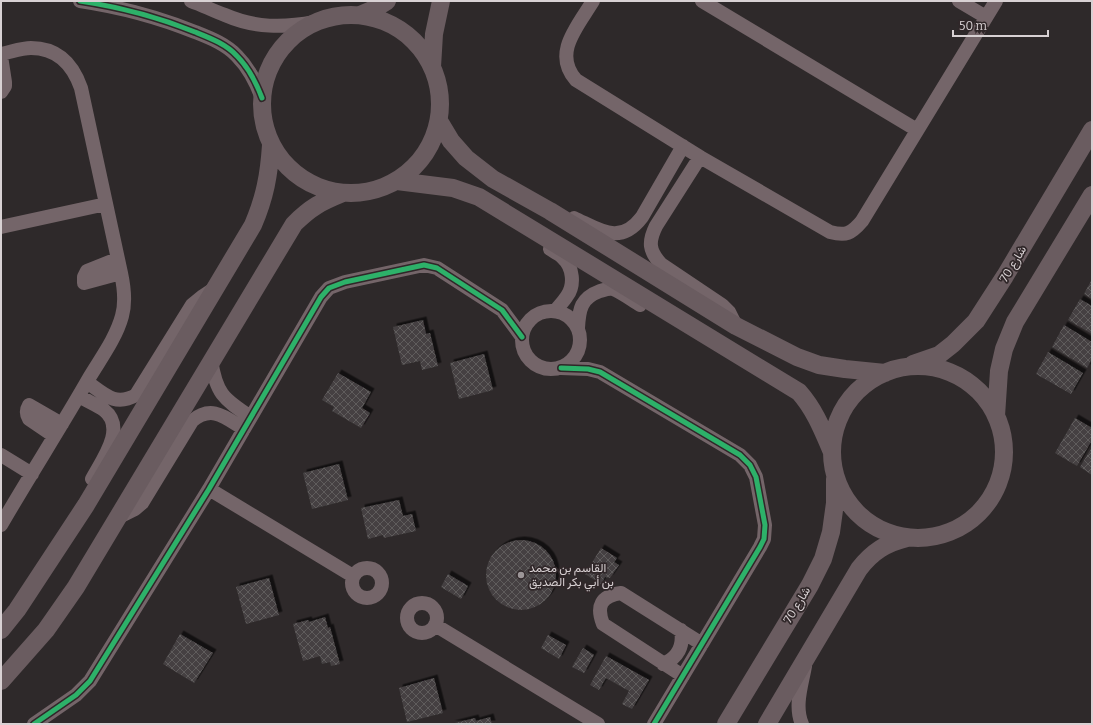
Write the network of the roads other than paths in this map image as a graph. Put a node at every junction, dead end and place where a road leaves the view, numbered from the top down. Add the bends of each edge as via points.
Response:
1 (80, 1) edge
2 (191, 1) edge
3 (387, 1) edge
4 (441, 1) edge
5 (593, 1) edge
6 (702, 1) edge
7 (959, 1) edge
8 (996, 1) edge
9 (360, 15) junction
10 (986, 17) junction
11 (315, 22) junction
12 (1, 55) edge
13 (432, 67) junction
14 (1, 92) edge
15 (262, 98) junction
16 (439, 121) junction
17 (917, 130) junction
18 (1092, 130) edge
19 (271, 145) junction
20 (684, 146) junction
21 (700, 157) junction
22 (397, 180) junction
23 (343, 193) junction
24 (1092, 195) edge
25 (106, 204) junction
26 (550, 211) junction
27 (513, 217) junction
28 (1, 227) edge
29 (118, 259) junction
30 (121, 273) junction
31 (215, 288) junction
32 (502, 310) junction
33 (555, 311) junction
34 (668, 313) junction
35 (536, 315) junction
36 (736, 326) junction
37 (578, 328) junction
38 (522, 337) junction
39 (580, 344) junction
40 (211, 360) junction
41 (561, 368) junction
42 (904, 368) junction
43 (600, 372) junction
44 (885, 373) junction
45 (87, 382) junction
46 (80, 396) junction
47 (996, 416) junction
48 (247, 423) junction
49 (832, 452) junction
50 (1, 455) edge
51 (32, 474) junction
52 (835, 475) junction
53 (208, 489) junction
54 (86, 505) junction
55 (5, 509) edge
56 (117, 518) junction
57 (1, 524) edge
58 (908, 538) junction
59 (353, 576) dead end
60 (435, 625) dead end
61 (1, 630) edge
62 (681, 630) junction
63 (702, 644) junction
64 (807, 657) junction
65 (663, 664) junction
66 (682, 676) junction
67 (1, 681) edge
68 (730, 717) edge
69 (34, 724) edge
70 (598, 724) edge
71 (654, 724) edge
72 (717, 724) edge
73 (767, 724) edge
74 (802, 724) edge

1 - 15 street via 145,14 177,24 223,44 248,67
2 - 11 street via 254,24 292,26
3 - 9 main road
4 - 13 main road via 434,34
5 - 20 street via 566,47 566,65 570,73 576,80
6 - 17 street
7 - 10 street
8 - 10 street
9 - 11 main road via 337,16
9 - 13 main road via 375,18 403,32 425,54
10 - 17 street
11 - 15 main road via 301,30 278,52 264,82
12 - 14 street via 6,82
12 - 25 street via 31,48 45,50 57,55 76,75
13 - 16 main road via 438,85
15 - 19 main road via 263,122
16 - 22 main road via 424,155 409,172
16 - 26 main road via 451,141 466,158 493,179
17 - 21 street via 862,221 854,231 842,235 830,232
18 - 42 main road, شارع 70 via 1006,276 976,321 939,355
19 - 23 main road via 284,164 301,178 321,188
19 - 31 main road via 267,186 261,206
20 - 21 street
20 - 26 street via 642,217 627,231 607,234 569,215
21 - 36 street via 656,226 650,246 661,264 722,305
22 - 23 main road via 380,189 362,193
22 - 27 main road via 452,188 479,197
23 - 40 main road via 324,200 308,210 294,224
24 - 47 main road via 1014,322 999,371
25 - 28 street
25 - 29 street
26 - 36 main road
27 - 33 street via 525,235 563,257 568,263 571,271 571,288 568,296
27 - 34 main road
29 - 30 street
29 - 30 street via 87,271 84,283
30 - 45 street via 124,301 118,328
31 - 45 street via 192,305 136,395 128,400 118,401 109,398
31 - 54 main road
32 - 35 street
32 - 38 street
32 - 48 street via 437,268 424,265 345,282 329,288 321,297
33 - 35 street
33 - 37 street via 569,316
34 - 37 street via 657,314 613,290 606,289 592,294 582,305
34 - 49 main road via 799,392 817,418
35 - 38 street via 524,328
36 - 44 main road via 797,357 819,365
37 - 39 street
38 - 41 street via 525,354 537,366 544,369
39 - 41 street via 574,359
39 - 43 street
40 - 48 street via 217,386
40 - 56 main road
41 - 43 street
42 - 44 main road
42 - 47 main road via 932,368 958,376 980,393
43 - 63 street via 740,455 750,465 756,478 765,525 764,539
44 - 49 main road via 864,386 847,405 836,427
45 - 46 street
46 - 51 street
46 - 54 street via 109,416 114,431 113,440 89,485
47 - 58 main road via 1003,440 1003,466 988,502 969,521 946,533 934,537
48 - 53 street
48 - 56 street via 212,412 199,415 192,421 142,503 136,509
49 - 52 main road
50 - 51 street
51 - 55 street
52 - 58 main road via 842,494 864,519 888,533
52 - 68 main road, شارع 70 via 832,524 822,559 810,585
53 - 59 street
53 - 69 street via 90,681 76,695
54 - 61 main road
55 - 57 street
56 - 67 main road via 61,609
58 - 64 main road via 885,545 867,559
60 - 70 street
62 - 63 street
62 - 65 street via 679,650 673,658
62 - 65 street via 621,593 610,595 602,602 599,613 603,624
63 - 66 street
64 - 73 main road
64 - 74 street via 799,699 798,716
65 - 66 street
66 - 71 street
68 - 72 street

